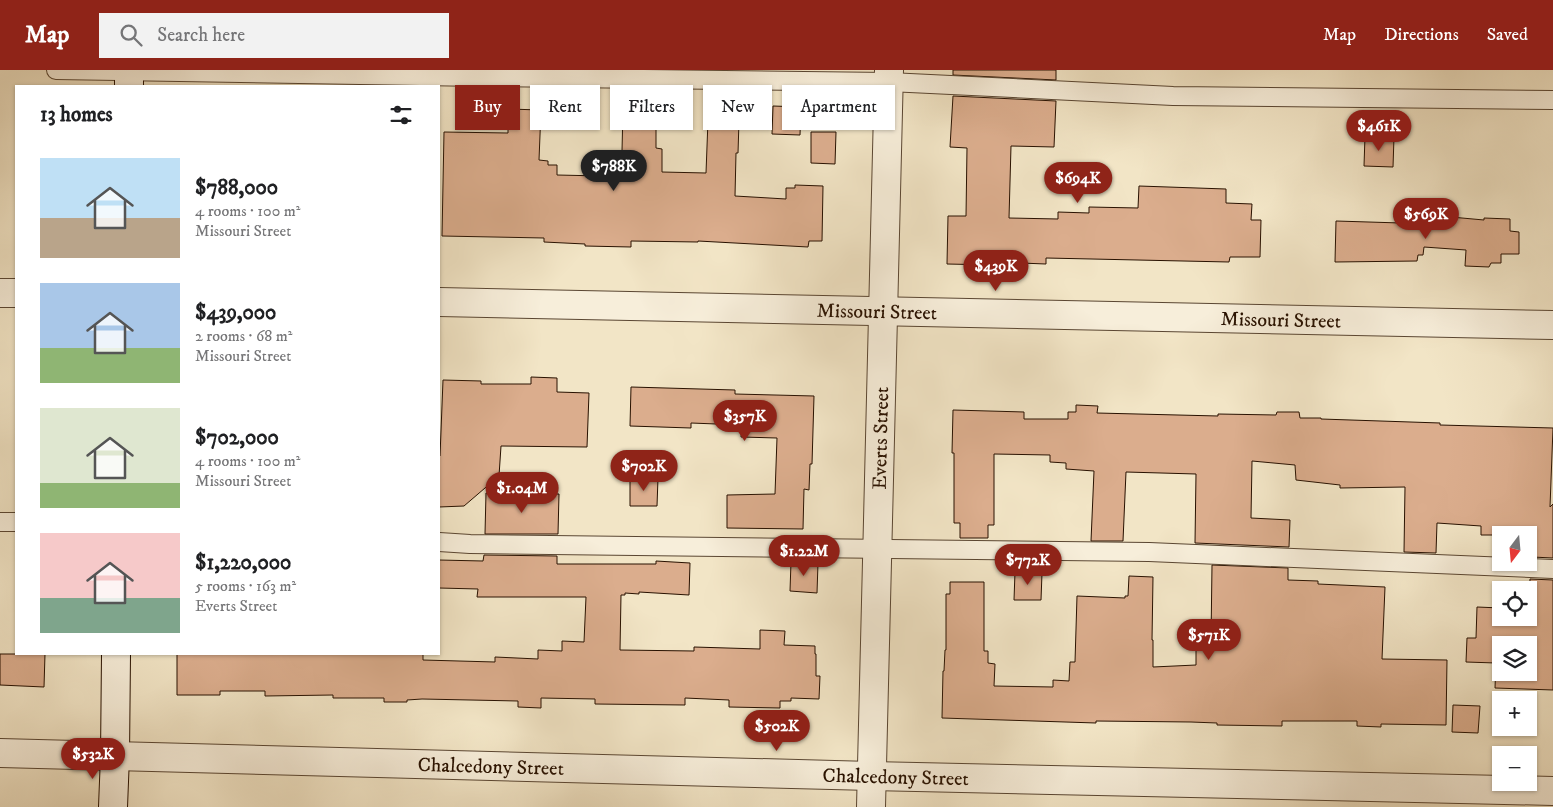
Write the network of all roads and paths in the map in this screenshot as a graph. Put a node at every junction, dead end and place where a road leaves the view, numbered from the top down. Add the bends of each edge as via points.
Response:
1 (56, 70) edge
2 (129, 76) edge
3 (889, 76) edge
4 (1553, 100) edge
5 (0, 293) edge
6 (15, 293) edge
7 (440, 302) edge
8 (883, 311) junction
9 (1553, 325) edge
10 (0, 522) edge
11 (15, 522) edge
12 (440, 542) edge
13 (877, 549) junction
14 (1553, 569) edge
15 (116, 655) edge
16 (0, 753) edge
17 (115, 756) junction
18 (871, 776) junction
19 (1553, 791) edge
20 (113, 807) edge
21 (870, 807) edge

1 - 2 lane
2 - 3 lane
3 - 4 lane via 1173,96
3 - 8 street, Everts Street
5 - 6 street
7 - 8 street, Missouri Street
8 - 9 street, Missouri Street
8 - 13 street, Everts Street
10 - 11 lane
12 - 13 lane
13 - 14 lane via 1149,552
13 - 18 street, Everts Street
15 - 17 street
16 - 17 street, Chalcedony Street
17 - 18 street, Chalcedony Street
17 - 20 street
18 - 19 street, Chalcedony Street
18 - 21 street, Everts Street

